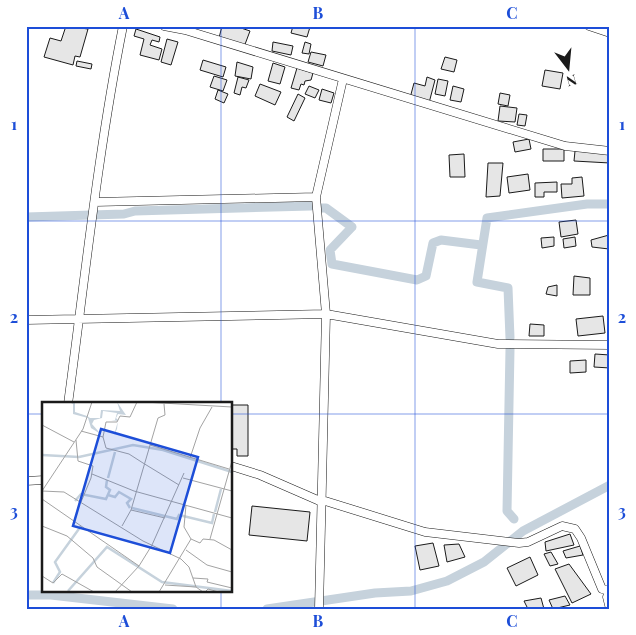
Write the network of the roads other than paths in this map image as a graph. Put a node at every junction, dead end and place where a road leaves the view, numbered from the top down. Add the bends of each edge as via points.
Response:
1 (123, 26) edge
2 (164, 26) edge
3 (590, 27) edge
4 (610, 33) edge
5 (342, 79) junction
6 (610, 151) edge
7 (316, 196) junction
8 (94, 205) junction
9 (326, 314) junction
10 (80, 319) junction
11 (26, 320) edge
12 (610, 345) edge
13 (68, 402) edge
14 (232, 466) edge
15 (42, 480) edge
16 (26, 481) edge
17 (322, 501) junction
18 (609, 591) edge
19 (319, 608) edge
20 (610, 609) edge

1 - 8 street
2 - 5 street
3 - 4 street
5 - 6 street via 565,146
5 - 7 street
7 - 8 street
7 - 9 street
8 - 10 street
9 - 10 street
9 - 12 street via 498,344
9 - 17 street
10 - 11 street
10 - 13 street
14 - 17 street
15 - 16 street
17 - 18 street via 425,532 519,543 562,526 575,530 602,589
17 - 19 street
18 - 20 street via 606,597

